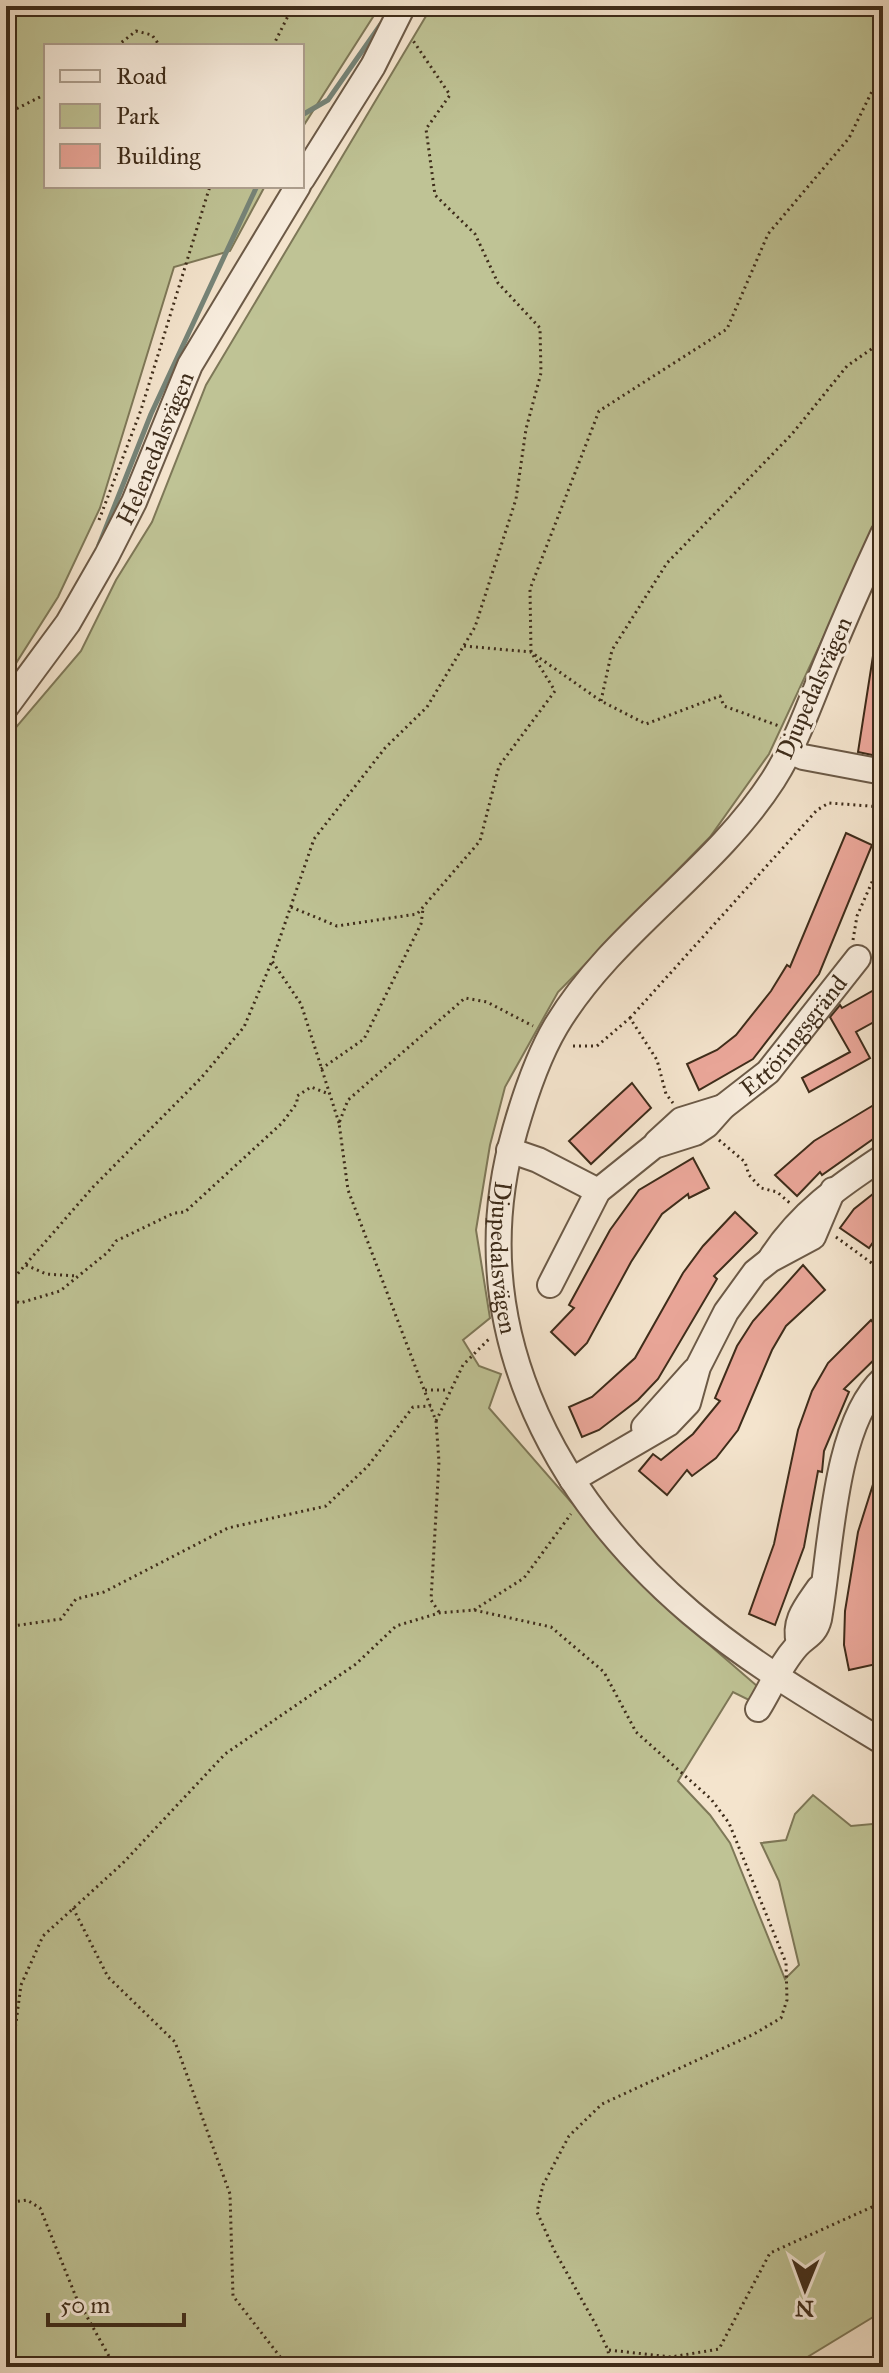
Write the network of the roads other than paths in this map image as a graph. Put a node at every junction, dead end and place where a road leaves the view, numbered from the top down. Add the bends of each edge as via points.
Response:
1 (399, 10) edge
2 (304, 176) edge
3 (297, 188) edge
4 (883, 534) edge
5 (6, 707) edge
6 (793, 742) junction
7 (883, 772) edge
8 (858, 958) road end
9 (509, 1150) junction
10 (883, 1157) edge
11 (598, 1191) junction
12 (550, 1285) dead end
13 (883, 1379) edge
14 (572, 1480) junction
15 (775, 1676) junction
16 (758, 1709) dead end
17 (883, 1742) edge

1 - 2 street via 373,66
3 - 5 street, Helenedalsvägen via 190,365 107,555 68,623
4 - 6 street, Djupedalsvägen
6 - 7 street via 803,757
6 - 9 street, Djupedalsvägen via 773,779 715,856 607,959 557,1024
8 - 11 street, Ettöringsgränd via 768,1072 723,1107 681,1120
9 - 11 street
9 - 14 street, Djupedalsvägen via 497,1243 507,1331 526,1394
10 - 14 street via 833,1190 789,1230 726,1312 698,1367 629,1444
11 - 12 street
13 - 15 street via 860,1408 848,1446 822,1584 803,1611 796,1630 799,1643
14 - 15 street, Djupedalsvägen via 666,1590
15 - 16 street
15 - 17 street, Djupedalsvägen

